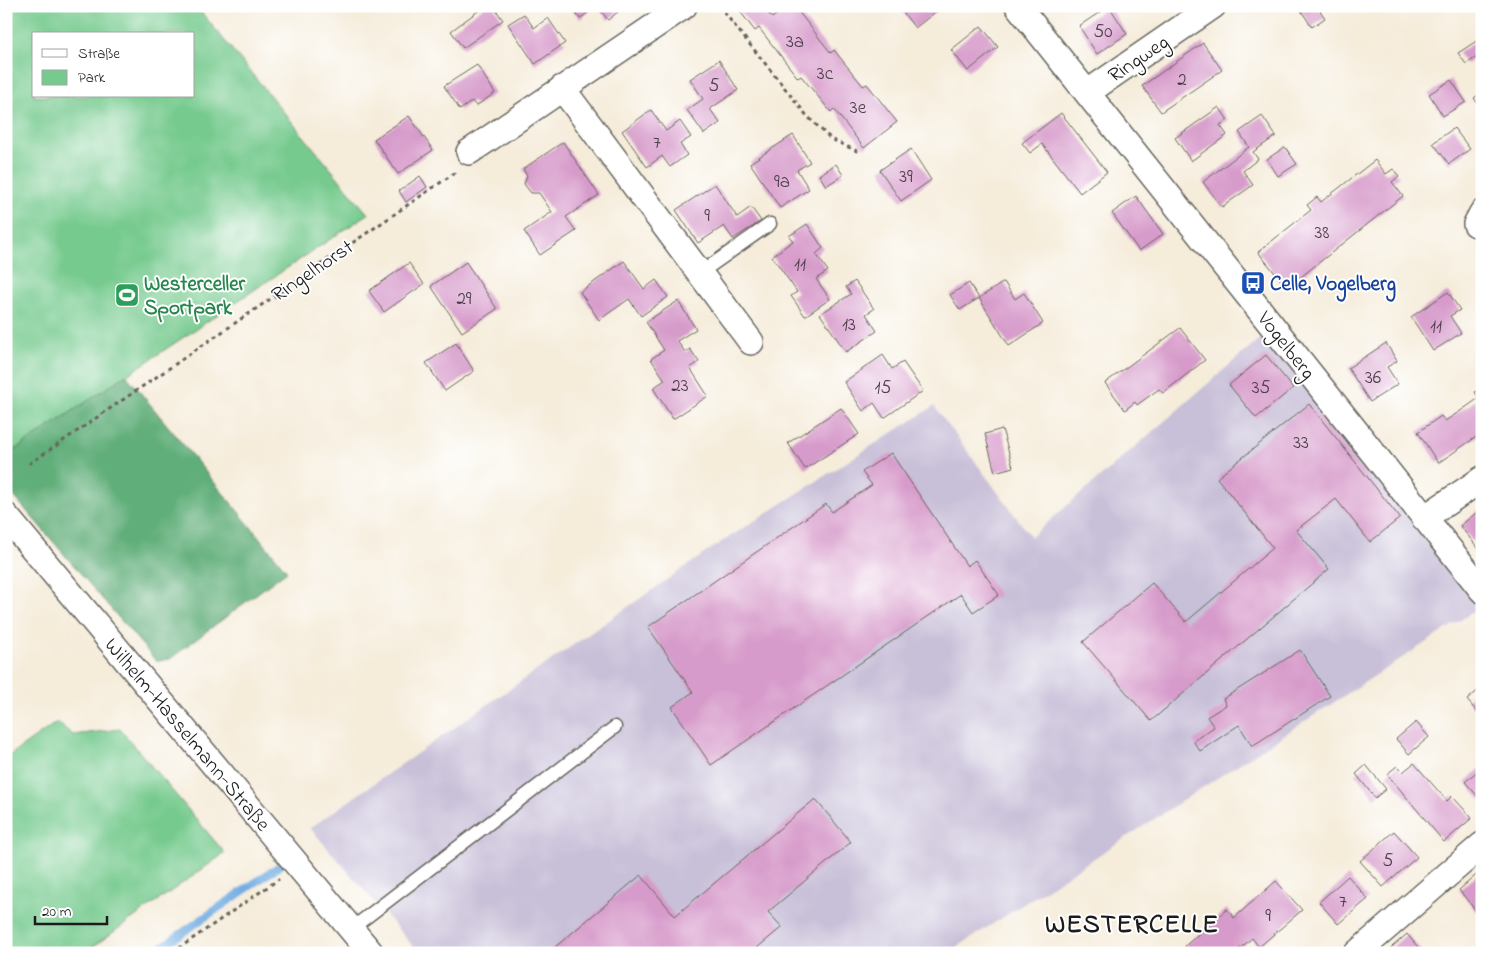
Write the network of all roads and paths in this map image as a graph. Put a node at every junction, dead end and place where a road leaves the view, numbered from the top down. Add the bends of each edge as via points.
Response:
1 (684, 6) edge
2 (719, 6) edge
3 (1018, 6) edge
4 (1213, 6) edge
5 (562, 88) junction
6 (1088, 92) junction
7 (469, 152) joint
8 (862, 153) dead end
9 (770, 224) dead end
10 (700, 273) junction
11 (751, 342) dead end
12 (29, 464) dead end
13 (1482, 479) edge
14 (6, 516) edge
15 (1424, 518) junction
16 (1482, 590) edge
17 (615, 727) dead end
18 (1482, 845) edge
19 (298, 866) junction
20 (351, 929) junction
21 (172, 953) edge
22 (371, 953) edge
23 (1357, 953) edge

1 - 5 street
2 - 8 path via 808,117 831,139
3 - 6 street, Vogelberg
4 - 6 street, Ringweg
5 - 7 street
5 - 10 street
6 - 15 street, Vogelberg
7 - 12 path, Ringelhorst via 466,165
9 - 10 lane
10 - 11 street
13 - 15 street
14 - 19 street, Wilhelm-Hasselmann-Straße
15 - 16 street, Vogelberg
17 - 20 lane
18 - 23 street
19 - 20 street, Wilhelm-Hasselmann-Straße
19 - 21 path
20 - 22 street, Wilhelm-Hasselmann-Straße

